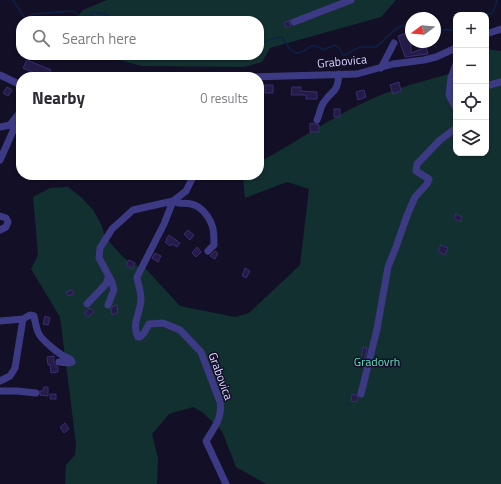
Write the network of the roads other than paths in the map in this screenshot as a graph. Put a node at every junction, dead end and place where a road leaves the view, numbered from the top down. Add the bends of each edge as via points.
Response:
1 (351, 0) edge
2 (294, 22) dead end
3 (501, 29) edge
4 (489, 33) edge
5 (394, 43) dead end
6 (453, 49) edge
7 (380, 68) junction
8 (453, 72) edge
9 (339, 74) junction
10 (0, 76) edge
11 (264, 77) edge
12 (501, 82) edge
13 (16, 83) edge
14 (489, 85) edge
15 (453, 94) edge
16 (16, 118) edge
17 (318, 120) dead end
18 (16, 122) edge
19 (0, 127) edge
20 (453, 130) edge
21 (0, 160) edge
22 (192, 180) edge
23 (173, 201) junction
24 (0, 216) edge
25 (0, 230) edge
26 (208, 250) dead end
27 (108, 278) junction
28 (87, 304) dead end
29 (108, 305) dead end
30 (23, 319) junction
31 (0, 321) edge
32 (59, 362) dead end
33 (0, 382) edge
34 (0, 391) edge
35 (36, 393) dead end
36 (361, 394) dead end
37 (226, 484) edge

1 - 2 street
3 - 4 street
5 - 7 street
6 - 7 street, Grabovica via 436,57
7 - 9 street, Grabovica via 357,74
8 - 15 street
9 - 11 street, Grabovica
9 - 17 street via 337,87 325,101
10 - 13 street
12 - 14 street
16 - 19 street via 10,125
18 - 21 street
20 - 36 street via 417,164 416,171 429,179 408,213 388,267 377,329
22 - 23 street, Grabovica via 186,191
23 - 26 street, Grabovica via 197,205 210,220 214,229 214,245
23 - 27 street, Grabovica via 133,210 112,229 99,253
23 - 37 street, Grabovica via 137,277 141,301 136,334 140,338 149,324 163,323 180,330 201,352 221,409 220,416 206,441
24 - 25 street via 8,222 6,227
27 - 28 street via 106,284
27 - 29 street, Grabovica via 114,290
30 - 31 street
30 - 32 street via 34,316 38,334 72,362
30 - 33 street via 15,368 10,376
34 - 35 street

